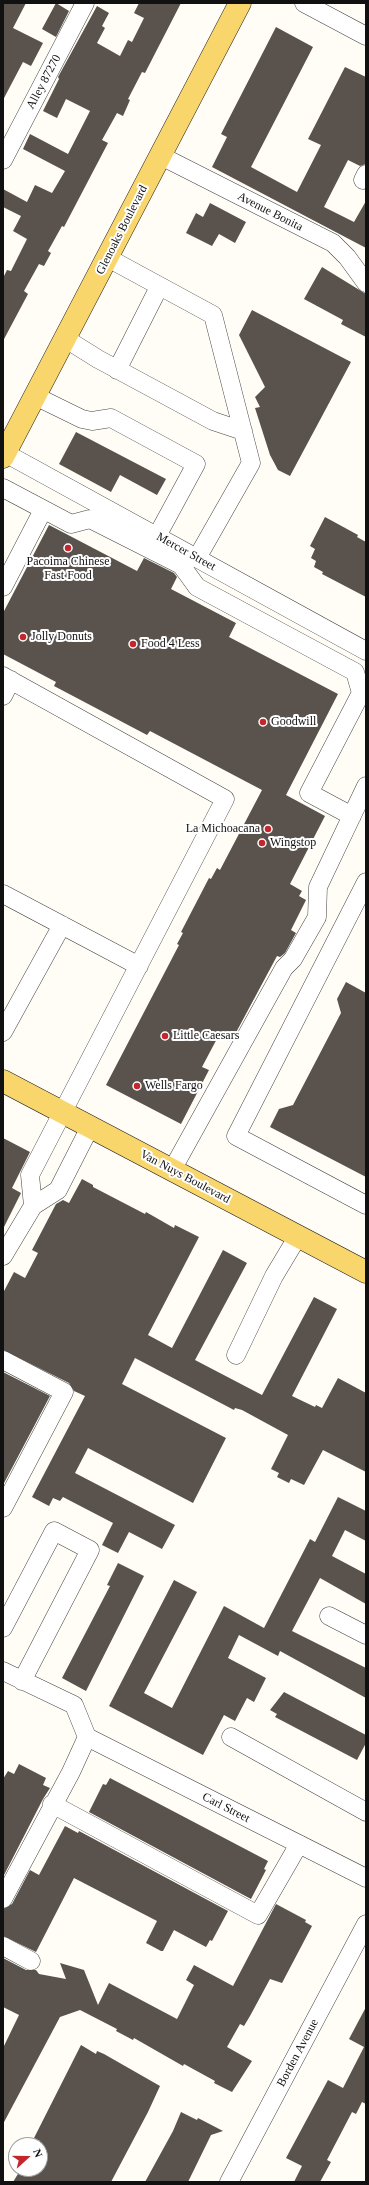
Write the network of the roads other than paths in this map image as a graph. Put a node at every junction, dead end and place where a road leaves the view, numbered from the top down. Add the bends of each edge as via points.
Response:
1 (85, 3) edge
2 (240, 3) edge
3 (304, 3) edge
4 (366, 36) edge
5 (161, 156) junction
6 (3, 160) edge
7 (108, 258) junction
8 (366, 283) edge
9 (159, 287) junction
10 (66, 339) junction
11 (117, 370) junction
12 (35, 396) junction
13 (243, 431) junction
14 (4, 455) edge
15 (3, 488) edge
16 (43, 510) junction
17 (157, 536) junction
18 (197, 558) junction
19 (3, 587) edge
20 (366, 651) edge
21 (6, 684) edge
22 (363, 695) edge
23 (366, 786) edge
24 (352, 816) junction
25 (366, 882) edge
26 (3, 894) edge
27 (62, 925) junction
28 (139, 966) junction
29 (5, 1026) edge
30 (3, 1081) edge
31 (63, 1113) junction
32 (90, 1127) junction
33 (172, 1170) junction
34 (366, 1205) edge
35 (33, 1206) junction
36 (298, 1236) junction
37 (3, 1256) edge
38 (366, 1272) edge
39 (236, 1355) dead end
40 (3, 1360) edge
41 (3, 1508) edge
42 (329, 1616) dead end
43 (3, 1628) edge
44 (366, 1635) edge
45 (3, 1671) edge
46 (22, 1681) junction
47 (87, 1737) junction
48 (231, 1737) dead end
49 (52, 1804) junction
50 (366, 1812) edge
51 (299, 1844) junction
52 (366, 1878) edge
53 (3, 1899) edge
54 (366, 1924) edge
55 (3, 1946) edge
56 (31, 1961) dead end
57 (229, 2182) edge

1 - 6 street, Alley 87270
2 - 5 main road, Glenoaks Boulevard
3 - 4 street
5 - 7 main road, Glenoaks Boulevard
5 - 8 street, Avenue Bonita via 333,243
7 - 9 street
7 - 10 main road, Glenoaks Boulevard
9 - 11 street
9 - 13 street via 213,315
10 - 11 street
10 - 12 main road, Glenoaks Boulevard
11 - 13 street via 213,421
12 - 14 main road, Glenoaks Boulevard
12 - 17 street via 82,419 92,421 111,418 196,464
13 - 18 street via 251,463
14 - 17 street, Mercer Street
15 - 16 street
16 - 19 street
16 - 22 street via 71,524 90,519 181,565 197,587 355,672
17 - 18 street, Mercer Street
18 - 20 street, Mercer Street
21 - 28 street via 225,799
22 - 24 street via 309,793
23 - 24 street
24 - 33 street via 318,887 317,917 293,959 280,974
25 - 34 street via 236,1136
26 - 27 street
27 - 28 street
27 - 29 street
28 - 31 street
30 - 31 main road, Van Nuys Boulevard
31 - 32 main road, Van Nuys Boulevard
31 - 35 street via 30,1175
32 - 33 main road, Van Nuys Boulevard
32 - 35 street via 58,1190
33 - 36 main road, Van Nuys Boulevard
35 - 37 street
36 - 38 main road, Van Nuys Boulevard
36 - 39 street via 274,1276
40 - 41 street via 64,1392
42 - 44 street
43 - 46 street via 54,1531 90,1550
45 - 46 street
46 - 47 street via 74,1706
47 - 49 street via 71,1772
47 - 51 street, Carl Street
48 - 50 street
49 - 51 street via 258,1915
49 - 53 street
51 - 52 street, Carl Street
54 - 57 street, Borden Avenue
55 - 56 street

